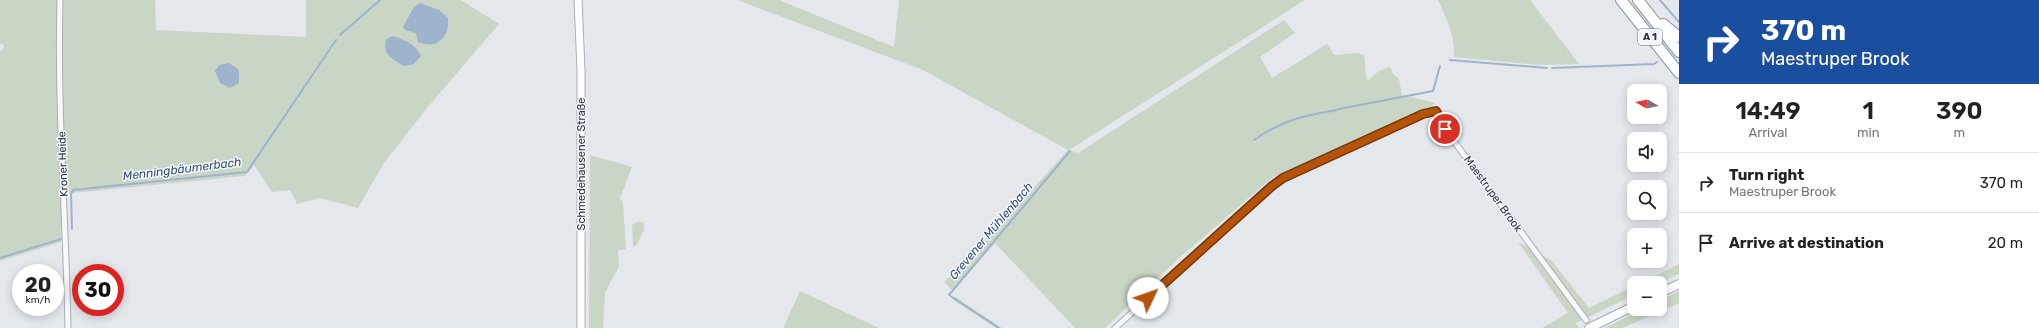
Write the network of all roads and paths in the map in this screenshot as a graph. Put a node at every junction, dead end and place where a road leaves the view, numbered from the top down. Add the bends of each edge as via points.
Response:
1 (60, 0) edge
2 (578, 0) edge
3 (1621, 0) edge
4 (1639, 0) edge
5 (1679, 37) edge
6 (1679, 52) edge
7 (1679, 74) edge
8 (1679, 284) edge
9 (1667, 290) edge
10 (1627, 309) edge
11 (1587, 324) edge
12 (68, 328) edge
13 (581, 328) edge
14 (1115, 328) edge

1 - 12 street, Kroner Heide via 59,48
2 - 13 main road, Schmedehausener Straße via 581,86
3 - 7 highway, A 1
4 - 5 highway
4 - 6 highway, A 1
8 - 9 main road
10 - 11 main road
11 - 14 street, Maestruper Brook via 1450,136 1436,111 1423,114 1283,178

